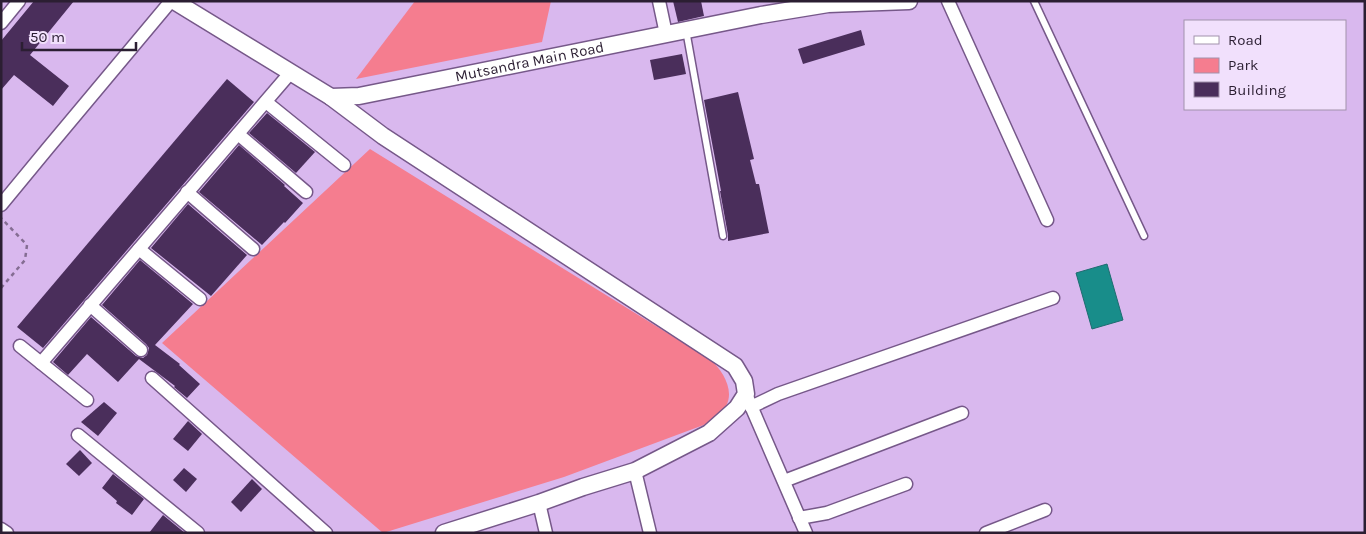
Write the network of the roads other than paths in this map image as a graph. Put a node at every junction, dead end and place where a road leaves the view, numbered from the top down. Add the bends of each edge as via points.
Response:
1 (19, 1) edge
2 (173, 1) edge
3 (658, 1) edge
4 (909, 1) edge
5 (948, 1) edge
6 (1034, 1) edge
7 (1, 23) edge
8 (686, 30) junction
9 (666, 34) junction
10 (291, 72) junction
11 (331, 97) junction
12 (266, 102) junction
13 (238, 134) junction
14 (344, 164) dead end
15 (187, 192) junction
16 (306, 192) dead end
17 (1, 205) edge
18 (1046, 220) dead end
19 (723, 236) dead end
20 (1144, 236) dead end
21 (139, 249) junction
22 (254, 249) dead end
23 (1053, 298) dead end
24 (200, 299) dead end
25 (90, 306) junction
26 (20, 346) dead end
27 (141, 350) dead end
28 (41, 363) junction
29 (152, 378) dead end
30 (87, 400) dead end
31 (749, 401) junction
32 (962, 413) dead end
33 (78, 435) dead end
34 (635, 471) junction
35 (784, 481) junction
36 (906, 484) dead end
37 (539, 503) junction
38 (1045, 510) dead end
39 (799, 518) junction
40 (1, 529) edge
41 (7, 533) edge
42 (198, 533) edge
43 (326, 533) edge
44 (444, 533) edge
45 (546, 533) edge
46 (650, 533) edge
47 (806, 533) edge
48 (986, 533) edge

1 - 7 street
2 - 10 street
2 - 17 street
3 - 9 street
4 - 8 street, Mutsandra Main Road via 828,4
5 - 18 street
6 - 20 lane
8 - 9 street, Mutsandra Main Road
8 - 19 lane
9 - 11 street, Mutsandra Main Road via 359,96
10 - 11 street
10 - 12 street
11 - 31 street via 382,136 735,366 744,381
12 - 13 street
12 - 14 street
13 - 15 street
13 - 16 street
15 - 21 street
15 - 22 street
21 - 24 street
21 - 25 street
23 - 31 street via 778,394
25 - 27 street
25 - 28 street
26 - 28 street
28 - 30 street
29 - 43 street
31 - 34 street via 709,433
31 - 35 street
32 - 35 street
33 - 42 street
34 - 37 street
34 - 46 street
35 - 39 street
36 - 39 street via 827,513
37 - 44 street
37 - 45 street
38 - 48 street
39 - 47 street
40 - 41 street

